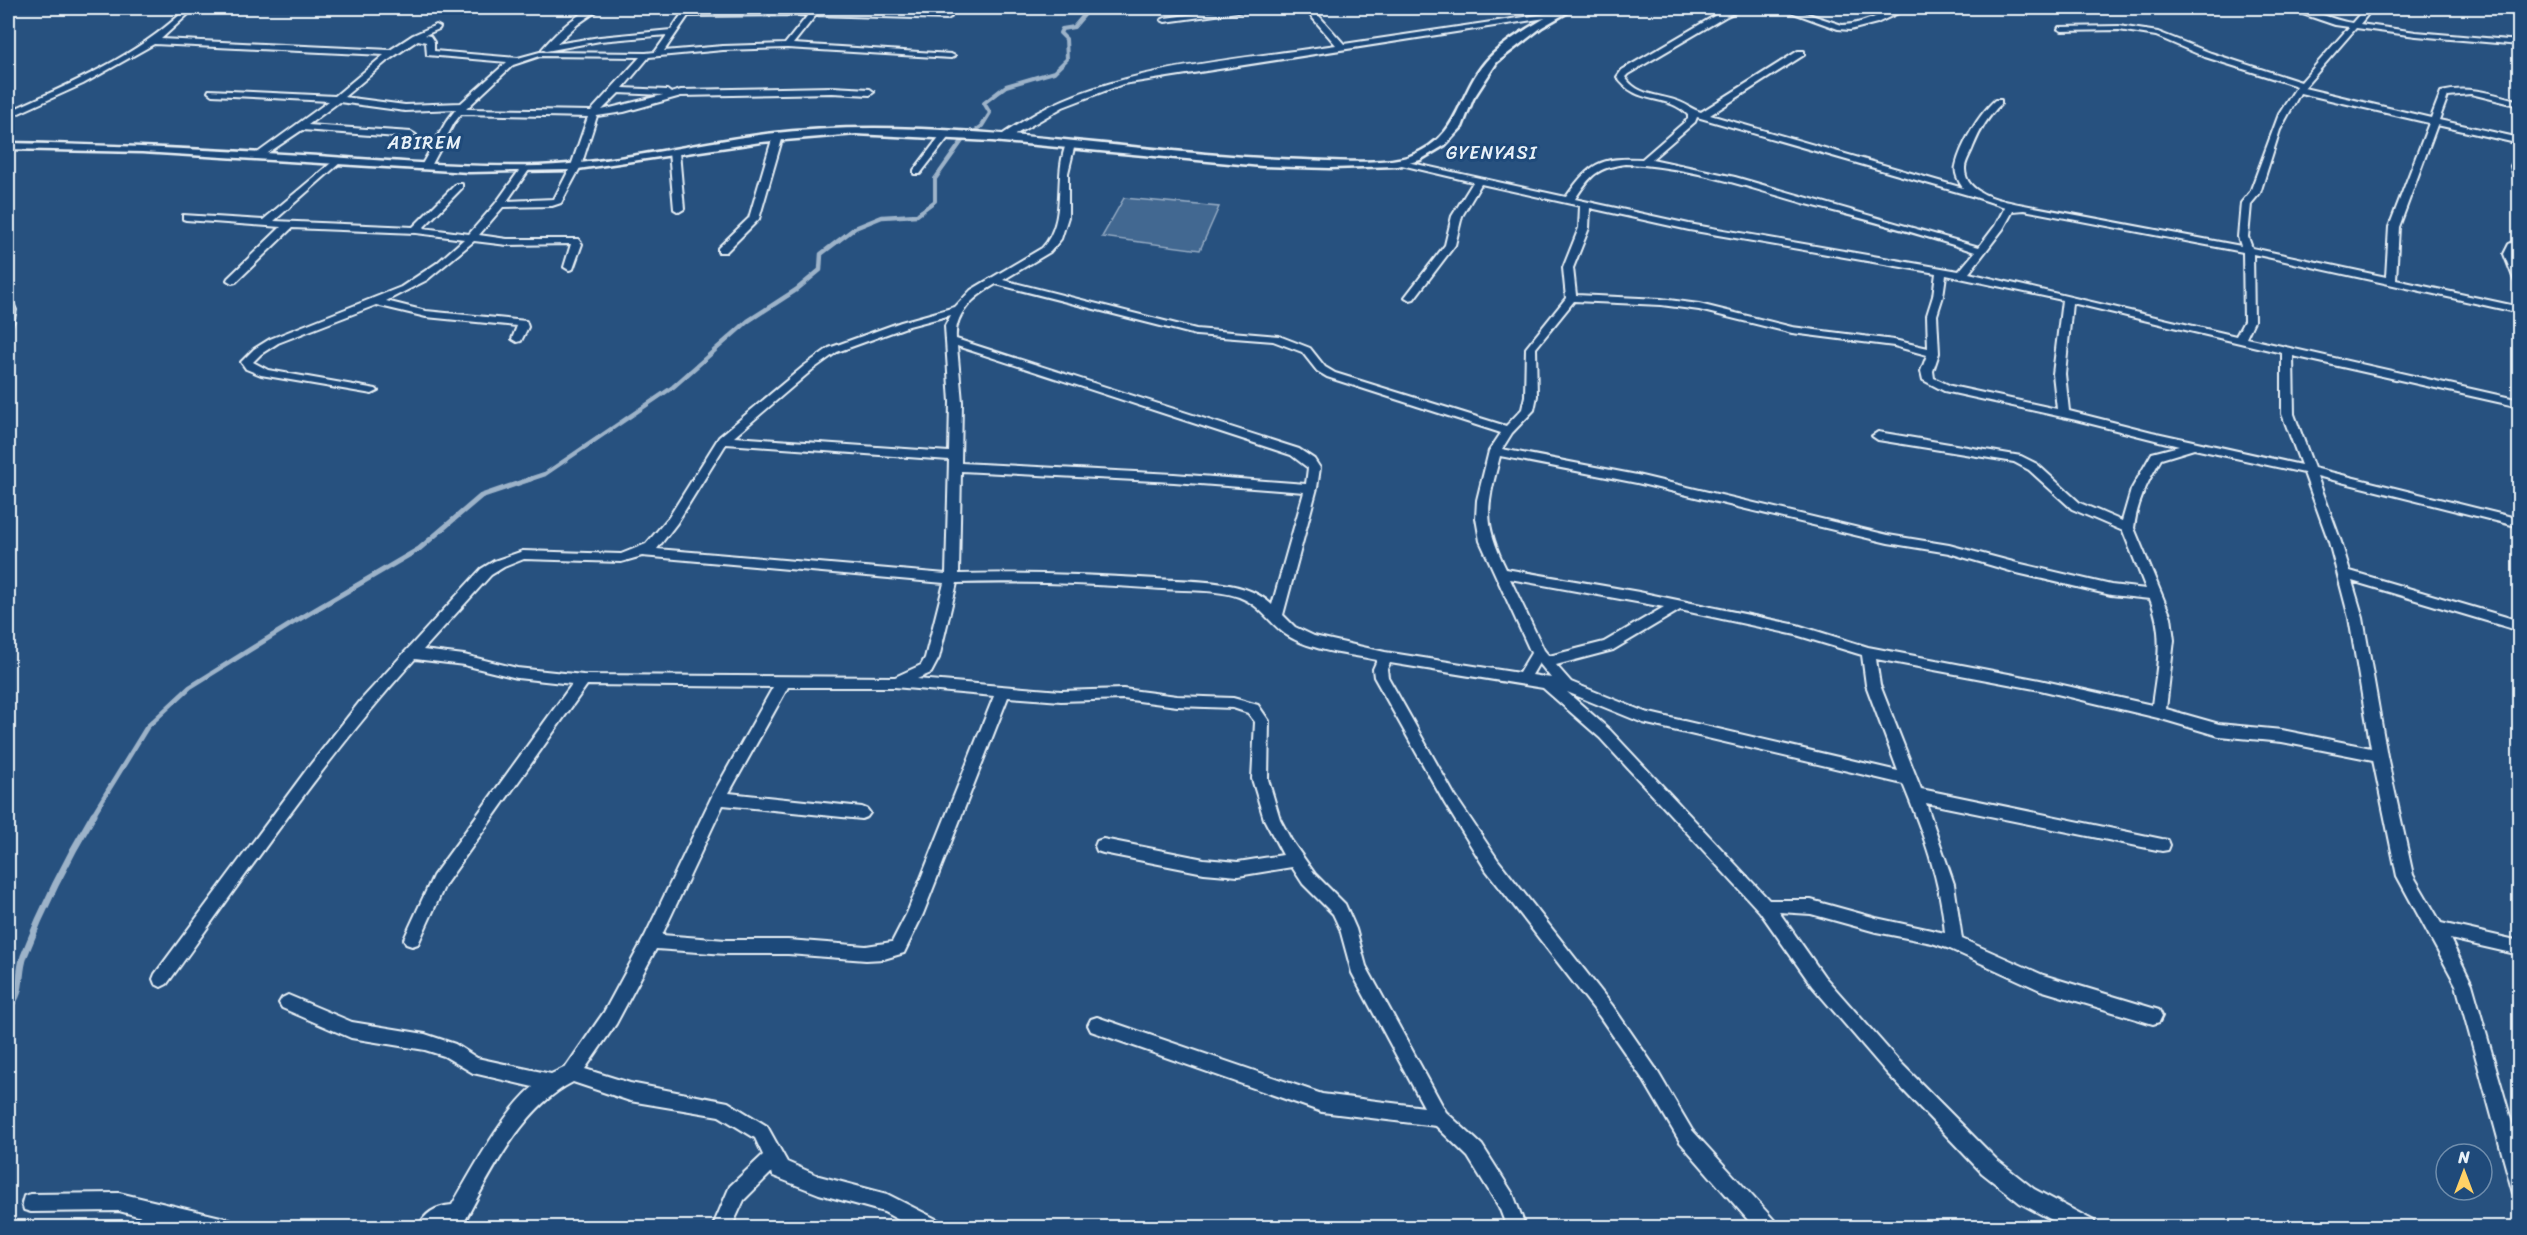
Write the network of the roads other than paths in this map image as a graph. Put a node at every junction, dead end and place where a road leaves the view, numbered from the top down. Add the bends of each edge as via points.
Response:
1 (191, 8) edge
2 (597, 8) edge
3 (1252, 8) edge
4 (1308, 8) edge
5 (1570, 8) edge
6 (1700, 8) edge
7 (1740, 8) edge
8 (1784, 8) edge
9 (1905, 8) edge
10 (2294, 8) edge
11 (2369, 8) edge
12 (802, 10) edge
13 (688, 11) edge
14 (813, 13) junction
15 (1558, 14) junction
16 (1722, 15) junction
17 (947, 17) dead end
18 (1165, 20) dead end
19 (2356, 26) junction
20 (436, 27) dead end
21 (2062, 29) dead end
22 (672, 32) junction
23 (416, 37) junction
24 (152, 41) junction
25 (2520, 44) edge
26 (787, 46) junction
27 (1341, 46) junction
28 (543, 51) junction
29 (391, 53) junction
30 (1800, 53) dead end
31 (646, 55) junction
32 (657, 55) junction
33 (951, 56) dead end
34 (516, 60) junction
35 (2300, 87) junction
36 (617, 90) junction
37 (212, 92) dead end
38 (870, 92) dead end
39 (681, 93) junction
40 (337, 99) junction
41 (1998, 102) dead end
42 (2520, 104) edge
43 (461, 108) junction
44 (1691, 112) junction
45 (593, 114) junction
46 (8, 115) edge
47 (1703, 115) junction
48 (2435, 119) junction
49 (298, 127) junction
50 (946, 134) junction
51 (411, 135) dead end
52 (778, 136) junction
53 (1003, 138) junction
54 (2520, 141) edge
55 (1070, 144) junction
56 (8, 146) edge
57 (674, 152) junction
58 (259, 156) junction
59 (2520, 158) edge
60 (337, 161) junction
61 (1398, 162) junction
62 (1645, 162) junction
63 (426, 166) junction
64 (576, 166) junction
65 (524, 170) junction
66 (917, 172) dead end
67 (1479, 180) junction
68 (2520, 181) edge
69 (459, 186) dead end
70 (1975, 194) junction
71 (1570, 199) junction
72 (1584, 203) junction
73 (502, 204) junction
74 (2017, 207) junction
75 (679, 209) dead end
76 (186, 217) dead end
77 (266, 223) junction
78 (289, 225) junction
79 (416, 230) junction
80 (473, 237) junction
81 (2520, 242) edge
82 (722, 250) dead end
83 (2248, 250) junction
84 (1980, 251) junction
85 (569, 267) dead end
86 (1941, 272) junction
87 (1962, 275) junction
88 (232, 280) dead end
89 (993, 280) junction
90 (2391, 280) junction
91 (2520, 282) edge
92 (1410, 297) dead end
93 (1571, 298) junction
94 (2067, 299) junction
95 (376, 302) junction
96 (8, 303) edge
97 (959, 309) junction
98 (2520, 310) edge
99 (8, 323) edge
100 (517, 339) dead end
101 (2240, 339) junction
102 (950, 340) junction
103 (2287, 351) junction
104 (1933, 353) junction
105 (372, 391) dead end
106 (2520, 404) edge
107 (2063, 414) junction
108 (1508, 431) junction
109 (2138, 434) junction
110 (1878, 436) dead end
111 (723, 440) junction
112 (2194, 445) junction
113 (1495, 451) junction
114 (2156, 456) junction
115 (954, 461) junction
116 (2309, 470) junction
117 (1311, 488) junction
118 (2520, 523) edge
119 (2128, 528) junction
120 (642, 552) junction
121 (1500, 573) junction
122 (2344, 574) junction
123 (952, 579) junction
124 (2156, 595) junction
125 (1678, 605) junction
126 (1276, 616) junction
127 (2520, 626) edge
128 (1868, 652) junction
129 (412, 654) junction
130 (1385, 657) junction
131 (1542, 658) junction
132 (1523, 678) junction
133 (583, 680) junction
134 (783, 682) junction
135 (894, 682) junction
136 (1547, 683) junction
137 (1566, 686) junction
138 (1003, 691) junction
139 (2158, 712) junction
140 (2380, 756) junction
141 (1907, 779) junction
142 (1913, 795) junction
143 (718, 798) junction
144 (862, 813) dead end
145 (2162, 845) dead end
146 (1103, 846) dead end
147 (1294, 860) junction
148 (1766, 907) junction
149 (2436, 928) junction
150 (412, 939) dead end
151 (651, 941) junction
152 (1954, 943) junction
153 (2520, 948) edge
154 (161, 979) dead end
155 (288, 1003) dead end
156 (2153, 1016) dead end
157 (1097, 1025) dead end
158 (572, 1073) junction
159 (552, 1083) junction
160 (1440, 1118) junction
161 (774, 1157) junction
162 (2520, 1186) edge
163 (31, 1203) dead end
164 (454, 1221) edge
165 (225, 1227) edge
166 (427, 1227) edge
167 (721, 1227) edge
168 (933, 1227) edge
169 (1517, 1227) edge
170 (1768, 1227) edge
171 (2087, 1227) edge

1 - 24 street
2 - 28 street
3 - 18 street
4 - 27 street
5 - 15 street
6 - 16 street
7 - 16 street
8 - 9 street via 1850,28 1869,25
10 - 19 street
11 - 19 street
12 - 13 street
12 - 14 street
13 - 22 street
14 - 17 street
14 - 26 street
15 - 27 street
15 - 61 street via 1493,60 1468,99 1457,127 1441,143 1416,158
16 - 44 street via 1621,77 1635,91
19 - 25 street
19 - 35 street
20 - 23 street
21 - 35 street via 2119,28 2158,34 2208,56
22 - 28 street via 600,39
22 - 32 street
23 - 29 street
23 - 34 street via 430,42 430,53
24 - 29 street
24 - 46 street
26 - 32 street
26 - 33 street
27 - 53 street via 1121,82 1060,105
28 - 31 street
28 - 34 street
29 - 40 street
30 - 47 street
31 - 32 street
31 - 36 street
34 - 43 street
35 - 48 street
35 - 83 street via 2285,110 2254,193 2246,203 2243,237
36 - 39 street
36 - 45 street
37 - 40 street
38 - 39 street
39 - 45 street
40 - 43 street via 405,108
40 - 49 street
41 - 70 street via 1990,108 1960,167 1965,187
42 - 48 street via 2452,91 2444,94
43 - 45 street
43 - 63 street
44 - 47 street
44 - 62 street via 1692,120
45 - 64 street
47 - 70 street
48 - 54 street
48 - 90 street via 2394,227
49 - 51 street
49 - 58 street
50 - 52 street via 852,131
50 - 53 street
50 - 66 street
52 - 57 street
52 - 82 street via 754,219
53 - 55 street
55 - 61 street via 1258,160
55 - 89 street via 1063,173 1063,217 1056,239 1046,250
56 - 58 street
57 - 64 street
57 - 75 street
58 - 60 street
59 - 68 street via 2516,166
60 - 63 street
60 - 77 street
61 - 67 street
62 - 71 street via 1621,161 1594,168
62 - 84 street via 1673,165 1764,189
63 - 65 street
64 - 65 street
64 - 73 street via 556,202
65 - 73 street
67 - 71 street
67 - 92 street via 1457,216 1450,244
69 - 79 street
70 - 74 street
71 - 72 street
72 - 86 street via 1701,229
72 - 93 street via 1584,228 1568,268
73 - 80 street
74 - 83 street
74 - 84 street via 2009,208 2000,227
76 - 77 street
77 - 78 street
78 - 79 street
78 - 88 street
79 - 80 street
80 - 85 street via 507,242 576,241
80 - 95 street via 428,274
81 - 91 street via 2509,254
83 - 90 street
83 - 101 street via 2249,321
84 - 87 street
86 - 87 street
86 - 104 street via 1932,315
87 - 94 street
89 - 97 street
89 - 108 street via 1196,332 1275,338 1306,350 1321,369 1332,375
90 - 98 street
93 - 104 street via 1699,307 1792,330 1894,343
93 - 108 street via 1531,348 1528,410
94 - 101 street
94 - 107 street via 2059,374
95 - 100 street via 426,314 522,323
95 - 105 street via 277,339 251,355 247,362 265,373
96 - 99 street
97 - 102 street via 950,326
97 - 111 street via 833,350
101 - 103 street
102 - 115 street via 956,402
102 - 117 street via 1295,452 1314,468
103 - 106 street
103 - 116 street via 2288,414
104 - 107 street via 1927,371 1929,380 1948,389
107 - 109 street
108 - 113 street
109 - 112 street
109 - 114 street
110 - 119 street via 2017,459 2033,467 2076,506
111 - 115 street
111 - 120 street via 674,520
112 - 114 street
112 - 116 street
113 - 121 street via 1482,518 1486,541
113 - 124 street via 1665,485 1888,539 1949,549 2111,590
114 - 119 street via 2138,487
115 - 117 street
115 - 123 street
116 - 118 street
116 - 122 street
117 - 126 street
119 - 124 street
120 - 123 street
120 - 129 street via 621,558 538,554 510,559 486,572
121 - 125 street
121 - 131 street
122 - 127 street
122 - 140 street
123 - 126 street via 1079,579 1216,588 1242,593
123 - 135 street via 926,669
124 - 139 street via 2167,640
125 - 128 street via 1797,630
125 - 131 street via 1608,646
126 - 130 street via 1290,630 1311,640
128 - 139 street
128 - 141 street via 1873,685
129 - 133 street via 464,660 517,673
129 - 154 street via 366,704 312,773
130 - 132 street
130 - 170 street via 1381,677 1492,866 1606,1011 1686,1136
131 - 132 street
131 - 137 street
132 - 136 street
133 - 134 street
133 - 150 street via 439,881
134 - 135 street
134 - 143 street
135 - 138 street
136 - 137 street
136 - 148 street via 1605,735
137 - 141 street via 1643,717
138 - 147 street via 1061,696 1123,694 1233,703 1253,709 1262,721 1260,779 1272,819
138 - 151 street via 915,914 897,948 866,953
139 - 140 street via 2219,730 2293,738
140 - 149 street via 2405,876
141 - 142 street
142 - 145 street
142 - 152 street via 1944,879
143 - 144 street
143 - 151 street
146 - 147 street via 1238,869
147 - 160 street via 1339,909 1358,968
148 - 152 street via 1811,907
148 - 171 street via 1833,998 1892,1066 1989,1166 2027,1197
149 - 153 street
149 - 162 street via 2464,984
151 - 158 street via 610,1018
152 - 156 street via 2040,982
155 - 159 street via 351,1030 425,1042 449,1050 473,1065
157 - 160 street via 1322,1103
158 - 159 street
158 - 161 street via 630,1092 722,1108 762,1132
159 - 164 street via 534,1098 512,1127
160 - 169 street via 1475,1151
161 - 167 street via 737,1193
161 - 168 street via 780,1169 819,1185 887,1203
163 - 165 street via 120,1202
164 - 166 street via 443,1214

